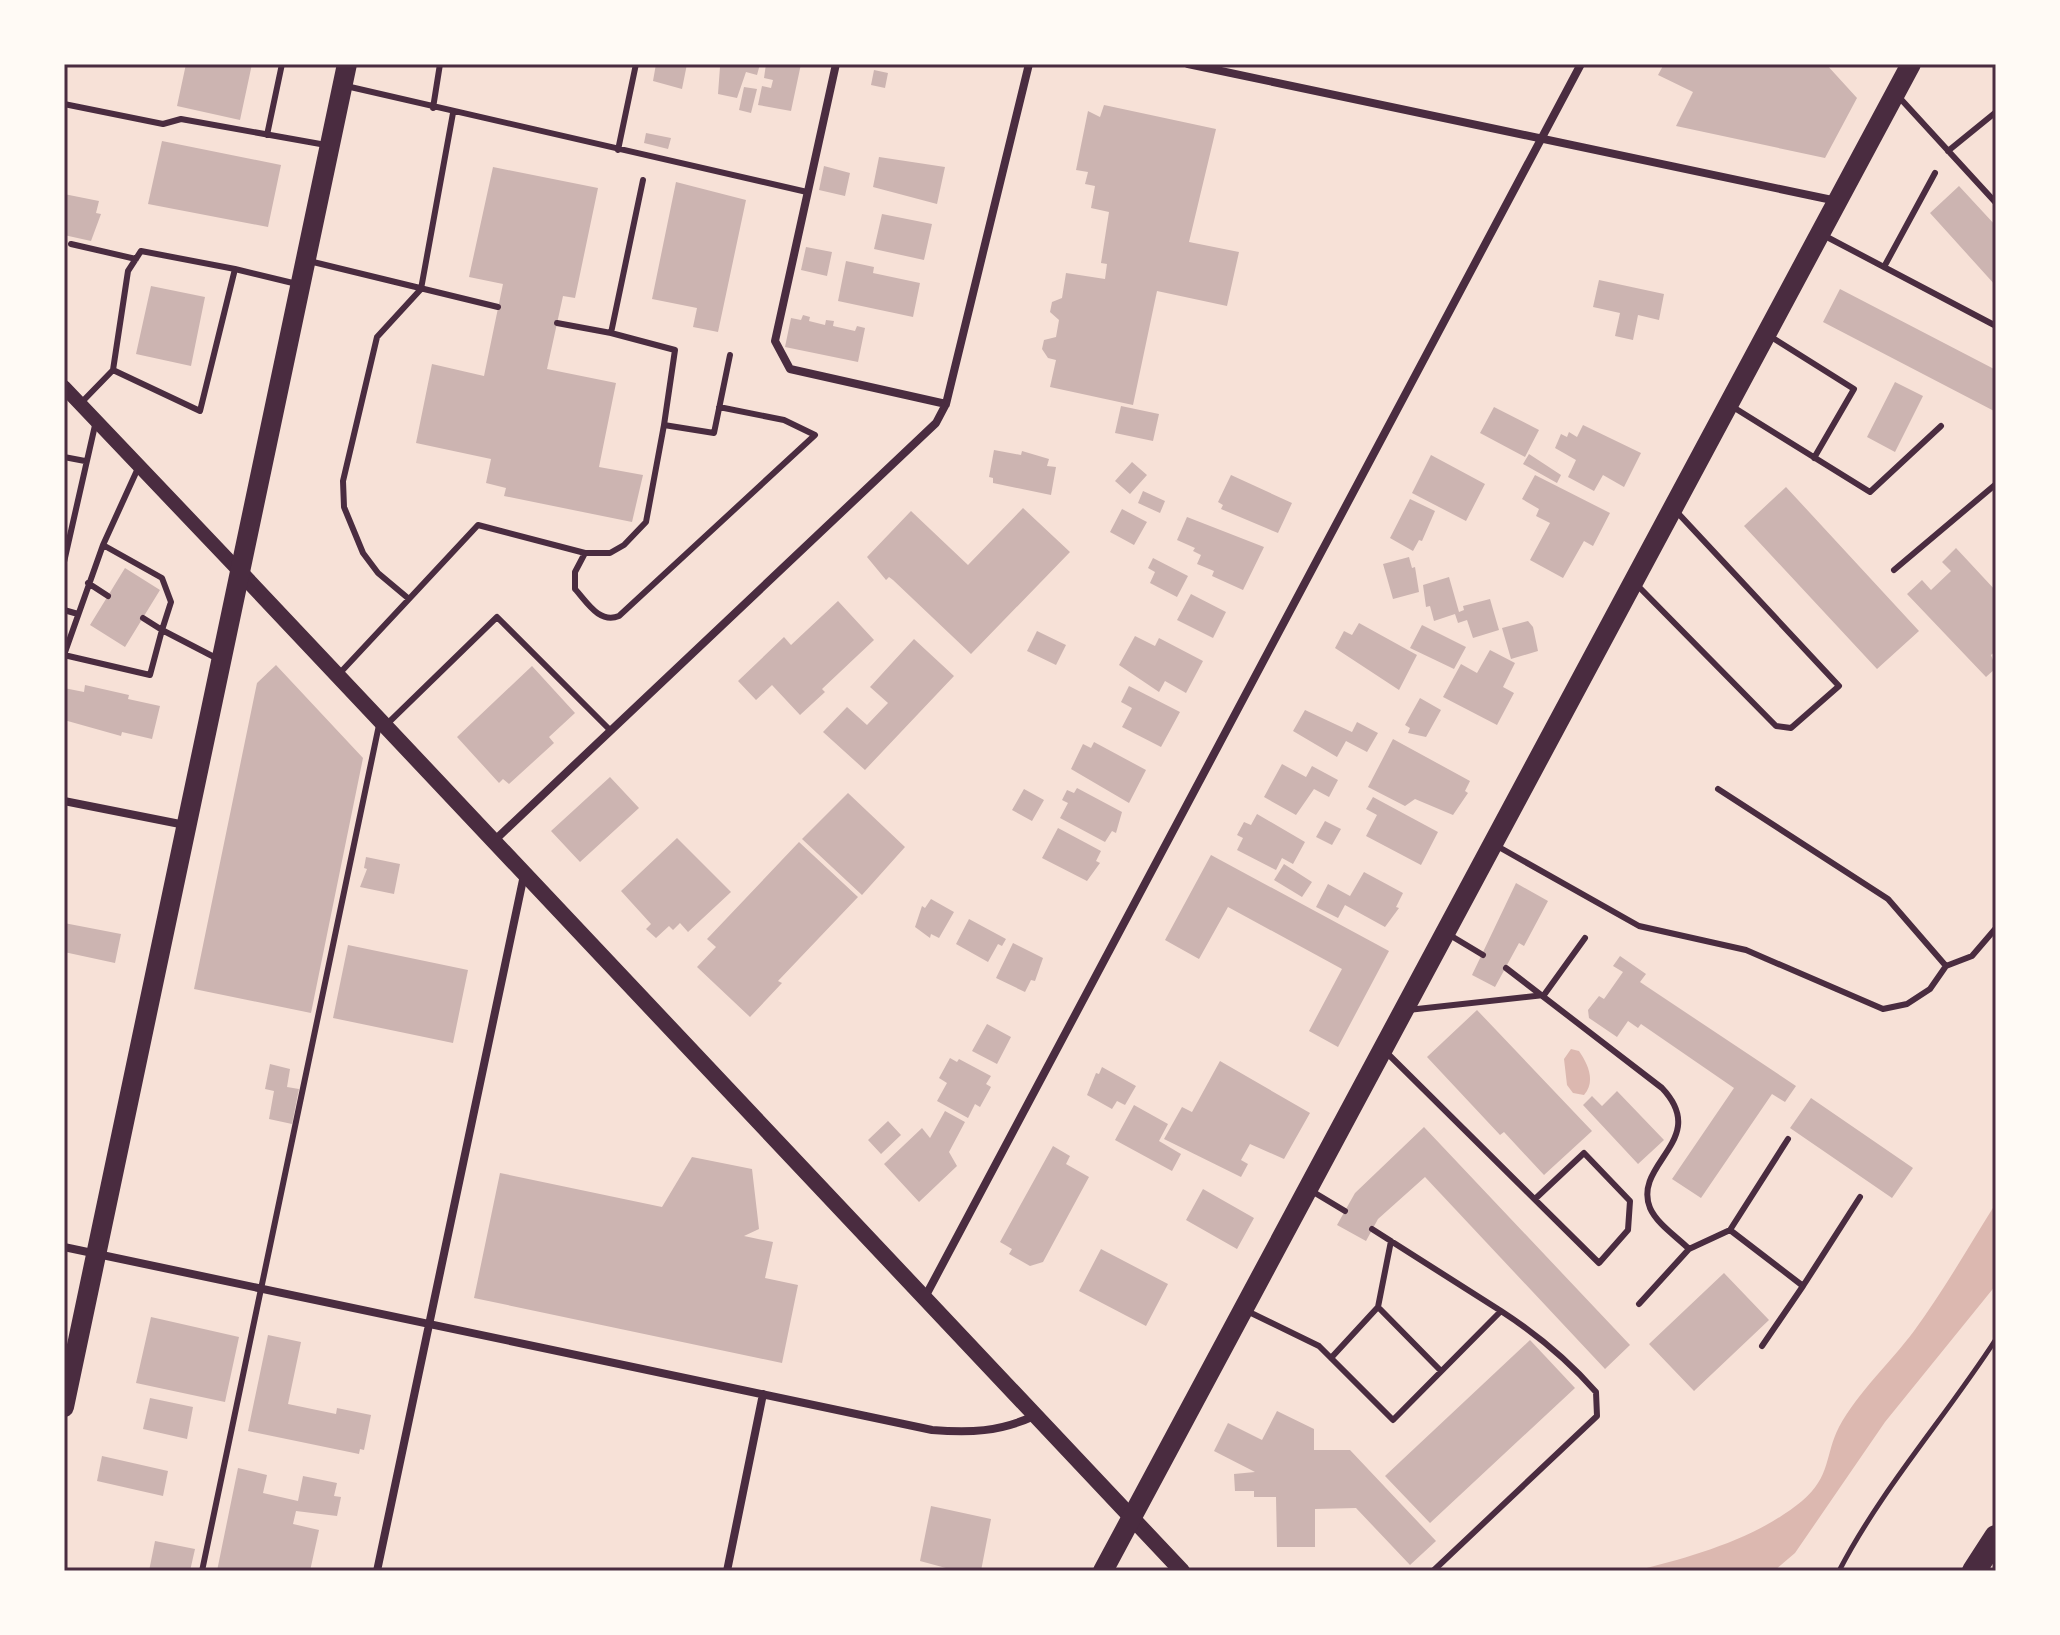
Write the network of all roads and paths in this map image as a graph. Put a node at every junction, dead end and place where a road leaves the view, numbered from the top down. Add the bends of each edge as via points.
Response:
1 (282, 64) edge
2 (347, 64) edge
3 (440, 64) edge
4 (636, 64) edge
5 (836, 64) edge
6 (1029, 64) edge
7 (1188, 64) edge
8 (1581, 64) edge
9 (1911, 64) edge
10 (342, 85) junction
11 (1895, 94) junction
12 (64, 104) edge
13 (433, 108) junction
14 (1996, 112) edge
15 (453, 113) junction
16 (267, 135) junction
17 (1543, 136) junction
18 (329, 146) junction
19 (618, 150) junction
20 (1948, 151) junction
21 (1935, 173) dead end
22 (643, 180) dead end
23 (807, 192) junction
24 (1839, 201) junction
25 (1996, 203) edge
26 (1821, 234) junction
27 (71, 244) dead end
28 (136, 259) junction
29 (306, 260) junction
30 (1884, 267) junction
31 (235, 269) junction
32 (301, 285) junction
33 (421, 289) junction
34 (498, 307) dead end
35 (557, 323) dead end
36 (1996, 326) edge
37 (611, 333) junction
38 (1768, 334) junction
39 (730, 355) dead end
40 (113, 370) junction
41 (64, 387) edge
42 (80, 404) junction
43 (946, 404) junction
44 (1730, 405) junction
45 (719, 407) junction
46 (96, 420) junction
47 (664, 425) junction
48 (1941, 426) dead end
49 (64, 457) edge
50 (1814, 458) junction
51 (85, 461) junction
52 (139, 466) junction
53 (1996, 484) edge
54 (1674, 509) junction
55 (103, 545) junction
56 (585, 553) junction
57 (64, 562) edge
58 (1894, 570) dead end
59 (241, 573) junction
60 (88, 583) junction
61 (1634, 583) junction
62 (108, 596) dead end
63 (409, 599) junction
64 (64, 610) edge
65 (78, 614) junction
66 (143, 618) dead end
67 (162, 630) junction
68 (222, 662) junction
69 (338, 675) junction
70 (383, 723) junction
71 (611, 731) junction
72 (1718, 789) dead end
73 (64, 801) edge
74 (187, 826) junction
75 (494, 841) junction
76 (1494, 844) junction
77 (524, 874) junction
78 (1996, 928) edge
79 (1446, 933) junction
80 (1585, 938) dead end
81 (1483, 955) dead end
82 (1946, 966) junction
83 (1506, 968) dead end
84 (1544, 995) junction
85 (1404, 1011) junction
86 (1383, 1049) junction
87 (1788, 1139) dead end
88 (1308, 1189) junction
89 (1860, 1197) dead end
90 (1535, 1199) junction
91 (1345, 1211) dead end
92 (1372, 1229) dead end
93 (1730, 1230) junction
94 (1391, 1241) junction
95 (64, 1247) edge
96 (1689, 1249) junction
97 (97, 1254) junction
98 (1803, 1286) junction
99 (261, 1288) junction
100 (923, 1300) junction
101 (1639, 1304) dead end
102 (1378, 1307) junction
103 (1243, 1310) junction
104 (1501, 1311) junction
105 (427, 1323) junction
106 (1996, 1339) edge
107 (1762, 1346) dead end
108 (1331, 1358) junction
109 (1441, 1371) junction
110 (763, 1394) junction
111 (64, 1407) edge
112 (1034, 1416) junction
113 (1131, 1518) junction
114 (1996, 1537) edge
115 (202, 1571) edge
116 (377, 1571) edge
117 (727, 1571) edge
118 (1103, 1571) edge
119 (1182, 1571) edge
120 (1433, 1571) edge
121 (1839, 1571) edge
122 (1974, 1571) edge

1 - 16 lane
2 - 10 main road
3 - 13 lane
4 - 19 lane
5 - 23 street
6 - 43 street
7 - 17 street
8 - 17 street
9 - 11 main road
10 - 13 lane
10 - 18 main road
11 - 20 lane
11 - 24 main road
12 - 16 lane via 163,124 181,119
13 - 15 lane
14 - 20 lane
15 - 19 lane
15 - 33 lane
16 - 18 lane
17 - 24 street
17 - 100 street
18 - 29 main road
19 - 23 lane
20 - 25 lane
21 - 30 lane
22 - 37 lane
23 - 43 street via 775,341 790,369
24 - 26 main road
26 - 30 lane
26 - 38 main road
27 - 28 lane
28 - 31 lane via 141,251
28 - 40 lane via 128,271
29 - 32 main road
29 - 33 lane
30 - 36 lane
31 - 32 lane
31 - 40 lane via 200,411
32 - 59 main road
33 - 34 lane
33 - 63 lane via 377,337 343,481 344,507 363,553
35 - 37 lane
37 - 47 lane via 675,350
38 - 44 main road
38 - 50 lane via 1854,389
39 - 45 lane
40 - 42 lane
41 - 42 street
42 - 46 street
43 - 71 street via 921,440
44 - 50 lane
44 - 54 main road
45 - 47 lane via 714,433
45 - 56 lane via 784,420 815,435 619,616 598,614 575,589 575,572
46 - 51 lane
46 - 52 street
47 - 56 lane via 646,522 610,553
48 - 50 lane via 1870,492
49 - 51 lane
51 - 57 lane
52 - 55 lane
52 - 59 street
53 - 58 lane
54 - 61 main road
54 - 61 lane via 1839,686 1791,728 1776,726
55 - 60 lane
55 - 67 lane via 162,578 171,602
56 - 63 lane via 478,525
59 - 68 main road
59 - 69 main road
60 - 62 lane
60 - 65 lane
61 - 76 main road
63 - 69 lane
64 - 65 lane
65 - 67 lane via 64,655 150,675
66 - 67 lane
67 - 68 lane
68 - 74 main road
69 - 70 main road
70 - 71 lane via 497,617
70 - 75 main road
70 - 99 lane
71 - 75 street
72 - 82 lane via 1888,899
73 - 74 street
74 - 97 main road
75 - 77 main road
76 - 79 main road
76 - 82 lane via 1639,926 1746,950 1883,1009 1907,1004 1930,989
77 - 100 main road
77 - 105 street
78 - 82 lane via 1972,956
79 - 81 lane
79 - 85 main road
80 - 84 lane
83 - 84 lane
84 - 85 lane
84 - 96 lane via 1672,1098 1679,1126 1652,1179 1649,1204
85 - 86 main road
86 - 88 main road
86 - 90 lane
87 - 93 lane
88 - 91 lane
88 - 103 main road
89 - 98 lane
90 - 90 lane via 1599,1263 1628,1230 1630,1201 1584,1153
92 - 94 lane
93 - 96 lane
93 - 98 lane
94 - 102 lane
94 - 104 lane
95 - 97 street
96 - 101 lane
97 - 99 street
97 - 111 main road
98 - 107 lane
99 - 105 street
99 - 115 lane
100 - 112 main road
102 - 108 lane
102 - 109 lane
103 - 108 lane via 1319,1346
103 - 113 main road
104 - 109 lane
104 - 120 lane via 1567,1360 1596,1392 1597,1416
105 - 110 street
105 - 116 street
106 - 121 path via 1872,1510
108 - 109 lane via 1393,1420
110 - 112 street via 966,1433 1005,1429
110 - 117 street
112 - 113 main road
113 - 118 main road
113 - 119 main road
114 - 122 highway

